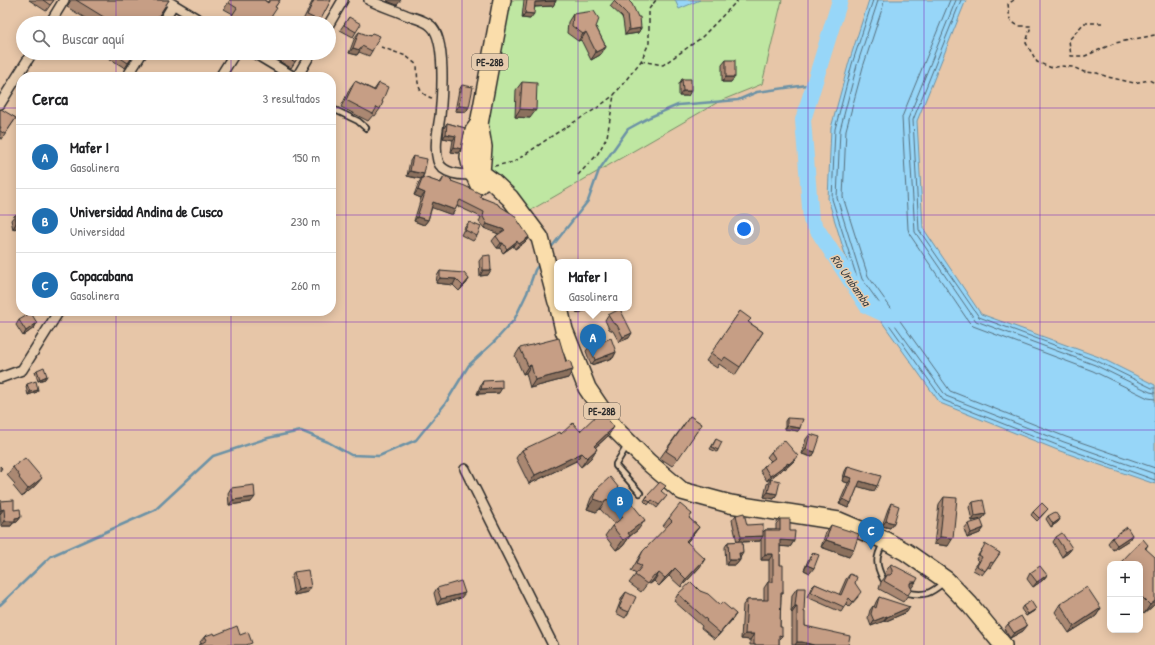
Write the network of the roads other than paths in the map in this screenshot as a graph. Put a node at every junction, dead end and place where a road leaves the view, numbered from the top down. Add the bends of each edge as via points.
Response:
1 (64, 0) edge
2 (343, 0) edge
3 (369, 0) edge
4 (502, 0) edge
5 (169, 2) edge
6 (54, 16) edge
7 (164, 16) edge
8 (192, 16) edge
9 (334, 16) edge
10 (28, 60) edge
11 (138, 60) edge
12 (231, 60) edge
13 (266, 60) edge
14 (307, 60) edge
15 (20, 72) edge
16 (130, 72) edge
17 (223, 72) edge
18 (287, 72) edge
19 (299, 72) edge
20 (16, 78) edge
21 (0, 104) edge
22 (336, 110) edge
23 (366, 128) dead end
24 (479, 171) junction
25 (554, 290) edge
26 (560, 311) edge
27 (56, 316) edge
28 (0, 378) edge
29 (629, 443) junction
30 (465, 469) dead end
31 (640, 493) dead end
32 (884, 540) junction
33 (883, 580) edge
34 (946, 580) junction
35 (908, 593) edge
36 (553, 645) edge
37 (1003, 645) edge

1 - 6 street
2 - 9 street
3 - 24 street via 432,26 440,46 442,76 436,148 438,163 447,171 460,175
4 - 24 highway, PE-28B via 479,124 482,146
5 - 7 street
5 - 8 street
10 - 15 street
11 - 16 street
12 - 17 street
13 - 18 street
14 - 19 street
20 - 21 street
22 - 23 lane
24 - 25 highway via 510,198 540,238
26 - 29 highway, PE-28B via 564,330 587,388 614,428
27 - 28 street via 22,370
29 - 31 lane via 616,466
29 - 32 highway, PE-28B via 682,491 730,504 839,521
30 - 36 street
32 - 33 lane via 877,558
32 - 34 highway, PE-28B
34 - 35 lane via 935,590 921,595
34 - 37 highway, PE-28B

